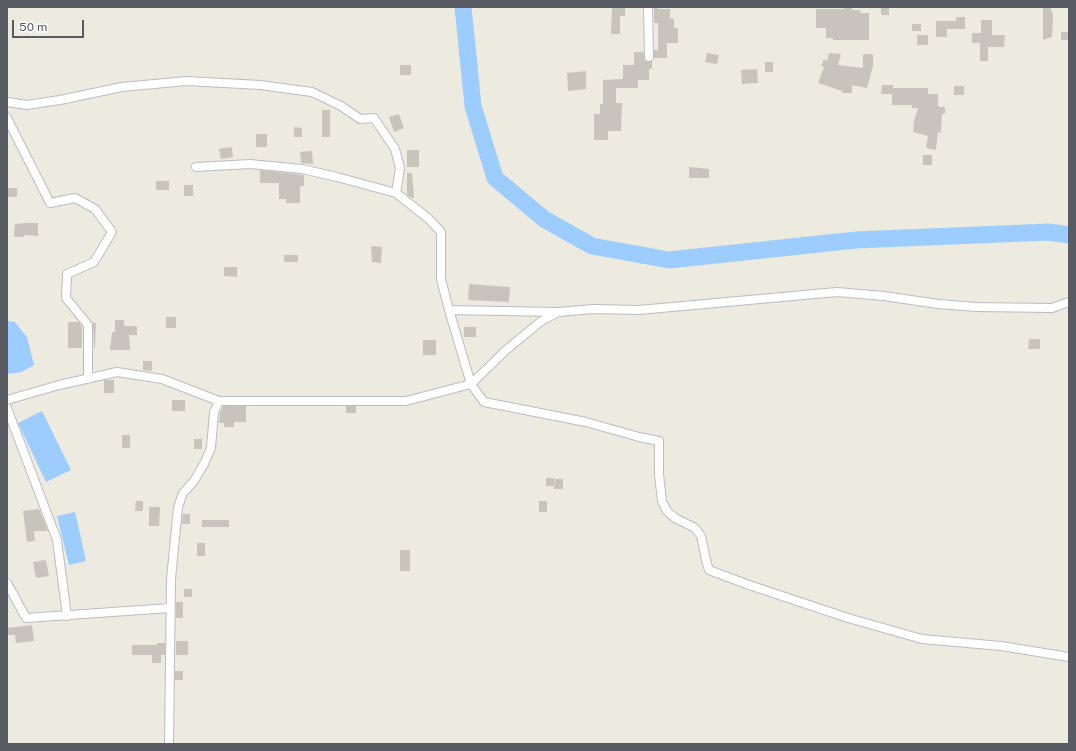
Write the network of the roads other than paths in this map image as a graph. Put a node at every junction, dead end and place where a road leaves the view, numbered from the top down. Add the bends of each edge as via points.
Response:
1 (648, 7) edge
2 (649, 57) dead end
3 (7, 102) edge
4 (7, 118) edge
5 (196, 167) dead end
6 (396, 193) junction
7 (1069, 302) edge
8 (449, 310) junction
9 (558, 312) junction
10 (88, 379) junction
11 (471, 384) junction
12 (7, 400) edge
13 (219, 401) junction
14 (7, 408) edge
15 (7, 583) edge
16 (170, 608) junction
17 (67, 616) junction
18 (1069, 657) edge
19 (169, 744) edge

1 - 2 street
3 - 6 street via 27,105 122,87 187,81 260,85 312,92 341,106 360,119 374,118 394,149 400,168
4 - 10 street via 50,203 75,198 96,208 112,232 94,262 67,274 66,298 88,325
5 - 6 street via 250,164 302,169
6 - 8 street via 441,232 441,279
7 - 9 street via 1052,308 977,307 837,292 639,310 594,309
8 - 9 street
8 - 11 street
9 - 11 street via 540,322
10 - 12 street
10 - 13 street via 117,372 162,378
11 - 13 street via 406,401
11 - 18 street via 484,402 586,422 659,441 662,501 667,511 695,528 701,536 709,570 848,618 922,639 1001,646
13 - 16 street via 214,412 211,448 178,507
14 - 17 street via 57,540
15 - 17 street via 26,618
16 - 17 street
16 - 19 street

